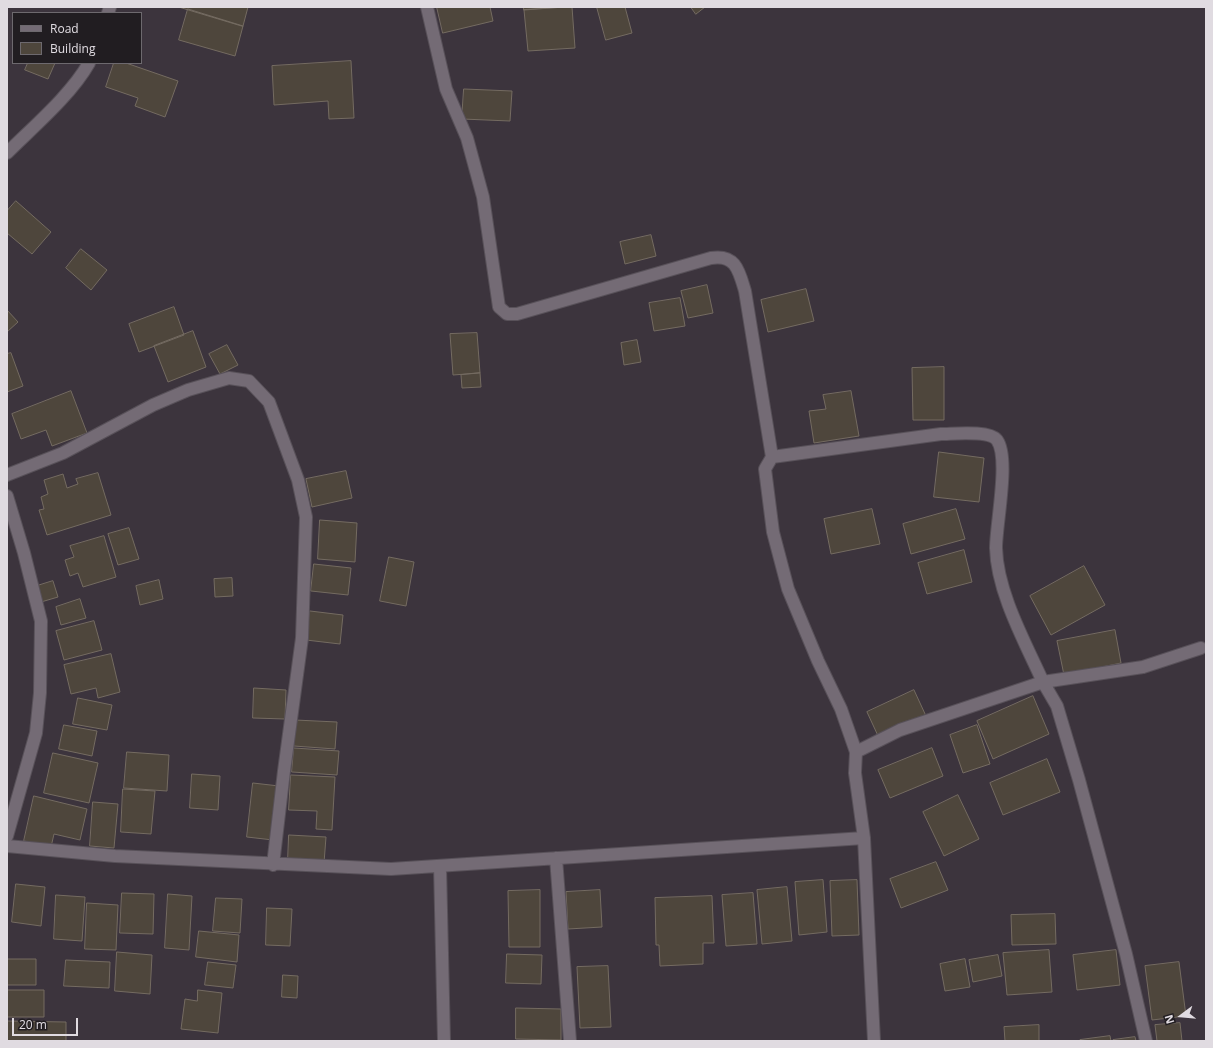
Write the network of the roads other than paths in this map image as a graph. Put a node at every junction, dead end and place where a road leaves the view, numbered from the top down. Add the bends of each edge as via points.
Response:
1 (427, 7) edge
2 (88, 64) edge
3 (7, 154) edge
4 (772, 457) junction
5 (7, 475) edge
6 (7, 496) edge
7 (1201, 648) dead end
8 (1043, 682) junction
9 (856, 752) junction
10 (7, 836) edge
11 (864, 838) junction
12 (7, 846) edge
13 (556, 858) junction
14 (274, 865) junction
15 (440, 866) junction
16 (444, 1041) edge
17 (570, 1041) edge
18 (874, 1041) edge
19 (1146, 1041) edge

1 - 4 street via 446,89 467,138 483,197 499,307 507,314 517,314 711,258 719,256 728,259 736,265 745,291
2 - 3 street via 68,91
4 - 8 street via 941,434 984,434 996,439 1002,452 996,549 1003,586
4 - 9 street via 765,469 773,532 788,589 841,709
5 - 14 street via 63,453 153,405 188,390 229,378 248,381 269,402 298,480 306,517 302,638
6 - 10 street via 24,553 41,628 40,693 36,733
7 - 8 street via 1143,667
8 - 9 street via 900,730
8 - 19 street via 1058,706 1124,946
9 - 11 street via 855,773
11 - 13 street
11 - 18 street
12 - 14 street via 116,856
13 - 15 street
13 - 17 street
14 - 15 street via 392,869
15 - 16 street

